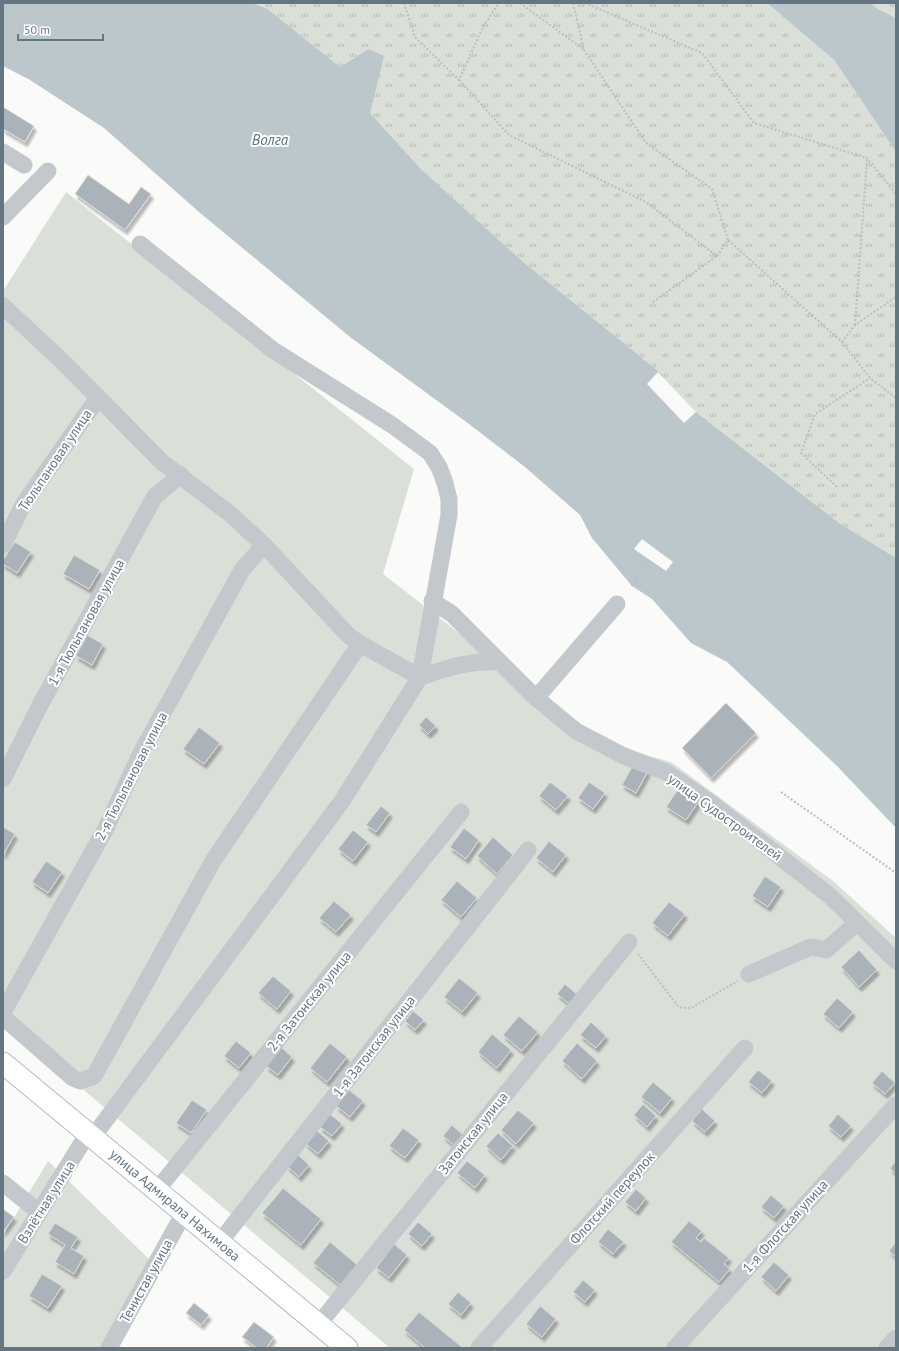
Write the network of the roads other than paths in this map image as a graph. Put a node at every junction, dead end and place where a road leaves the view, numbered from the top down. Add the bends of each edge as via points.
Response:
1 (3, 152) edge
2 (24, 166) dead end
3 (48, 171) dead end
4 (3, 217) edge
5 (140, 244) dead end
6 (3, 306) edge
7 (98, 398) junction
8 (181, 475) junction
9 (264, 544) junction
10 (3, 545) edge
11 (432, 601) junction
12 (617, 604) dead end
13 (360, 644) junction
14 (499, 662) junction
15 (420, 677) junction
16 (536, 698) junction
17 (3, 779) edge
18 (462, 812) dead end
19 (528, 850) dead end
20 (857, 923) junction
21 (629, 942) road end
22 (896, 961) edge
23 (750, 974) road end
24 (3, 1012) edge
25 (3, 1017) edge
26 (745, 1048) dead end
27 (3, 1063) edge
28 (896, 1105) edge
29 (90, 1135) junction
30 (3, 1183) edge
31 (157, 1190) junction
32 (39, 1212) junction
33 (184, 1213) junction
34 (219, 1242) junction
35 (3, 1271) edge
36 (318, 1325) junction
37 (896, 1338) edge
38 (109, 1348) edge
39 (347, 1348) edge
40 (479, 1348) edge
41 (674, 1348) edge
42 (887, 1348) edge

1 - 2 street
3 - 4 street
5 - 11 street via 273,350 392,425 430,453 439,467 449,499 443,553
6 - 7 street
7 - 8 street via 163,463
7 - 10 street, Тюльпановая улица via 23,505
8 - 9 street
8 - 17 street, 1-я Тюльпановая улица via 155,496
9 - 13 street
9 - 24 street, 2-я Тюльпановая улица via 242,570 143,749 106,828
11 - 14 street, улица Судостроителей via 452,614
11 - 15 street
12 - 16 street
13 - 15 street
13 - 25 street via 213,861 94,1076 80,1081 73,1078
14 - 15 street via 466,663
14 - 16 street, улица Судостроителей
15 - 29 street, Взлётная улица via 342,801
16 - 20 street, улица Судостроителей via 576,731 624,756 666,772 711,803 830,896
18 - 31 street, 2-я Затонская улица
19 - 34 street, 1-я Затонская улица
20 - 22 street, улица Судостроителей
20 - 23 street via 826,950 811,947
21 - 36 street, Затонская улица
26 - 40 street, Флотский переулок
27 - 29 main road, улица Адмирала Нахимова
28 - 41 street, 1-я Флотская улица
29 - 31 main road, улица Адмирала Нахимова
29 - 32 street, Взлётная улица
30 - 32 street
31 - 33 main road, улица Адмирала Нахимова
32 - 35 street, Взлётная улица
33 - 34 main road, улица Адмирала Нахимова
33 - 38 street, Тенистая улица
34 - 36 main road, улица Адмирала Нахимова
36 - 39 main road, улица Адмирала Нахимова
37 - 42 street

